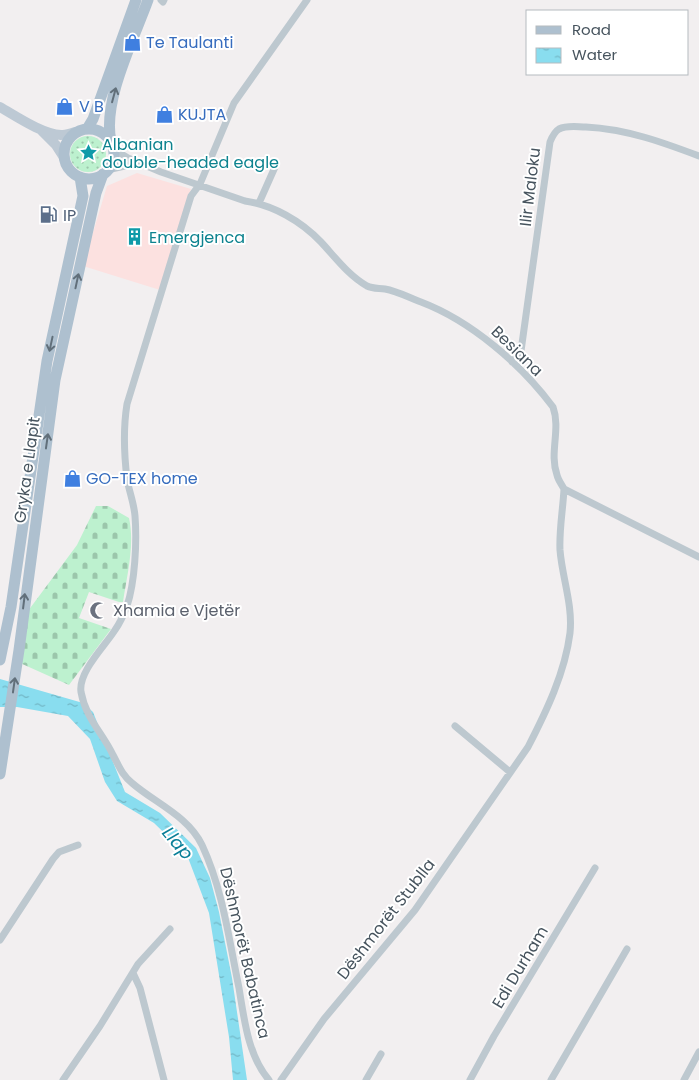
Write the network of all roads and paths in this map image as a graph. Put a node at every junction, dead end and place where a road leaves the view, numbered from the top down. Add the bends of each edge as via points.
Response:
1 (136, 0) edge
2 (148, 0) edge
3 (307, 0) edge
4 (0, 107) edge
5 (37, 127) junction
6 (82, 131) junction
7 (112, 146) junction
8 (699, 156) edge
9 (65, 159) junction
10 (139, 163) junction
11 (275, 167) dead end
12 (105, 172) junction
13 (80, 177) junction
14 (200, 184) junction
15 (259, 203) junction
16 (512, 362) junction
17 (564, 489) junction
18 (699, 558) edge
19 (0, 660) edge
20 (455, 726) dead end
21 (510, 772) junction
22 (0, 774) edge
23 (78, 845) dead end
24 (595, 868) dead end
25 (170, 929) dead end
26 (0, 940) edge
27 (627, 949) dead end
28 (133, 973) junction
29 (699, 1052) edge
30 (381, 1054) dead end
31 (63, 1080) edge
32 (164, 1080) edge
33 (269, 1080) edge
34 (281, 1080) edge
35 (366, 1080) edge
36 (470, 1080) edge
37 (551, 1080) edge
38 (684, 1080) edge

1 - 6 main road via 93,120
7 -> 2 main road via 108,126 114,94
3 - 14 street, Dëshmorët Babatinca via 234,103
4 - 5 main road
5 - 6 main road via 60,135
5 - 9 main road
6 - 7 main road via 99,131
6 - 9 main road via 67,142
7 - 10 street, Besiana
7 - 12 main road via 113,160
8 - 16 street, Ilir Maloku via 640,135 615,130 570,126 554,133 550,142 521,350
9 - 13 main road via 70,170
10 - 12 street
10 - 14 street, Besiana
11 - 15 street
12 - 13 main road via 92,178
22 -> 12 main road, Gryka e Llapit via 55,380 96,193
13 -> 19 main road, Gryka e Llapit via 83,196 47,361 11,607
14 - 15 street, Besiana
14 - 33 street, Dëshmorët Babatinca via 191,196 128,404 124,427 127,480 135,514 135,551 127,605 116,629 86,671 81,690 90,719 122,773 179,818 200,842 213,868 252,1049
15 - 16 street, Besiana via 306,228 369,287 386,289 440,310 474,329
16 - 17 street, Besiana via 556,414 555,469
17 - 18 street
17 - 21 street, Dëshmorët Stublla via 560,550 570,634 541,721
20 - 21 street
21 - 34 street, Dëshmorët Stublla via 415,910 324,1019
23 - 26 street via 59,852 53,859
24 - 36 street, Edi Durham
25 - 28 street
27 - 37 street
28 - 31 street
28 - 32 street via 140,988
29 - 38 street
30 - 35 street

